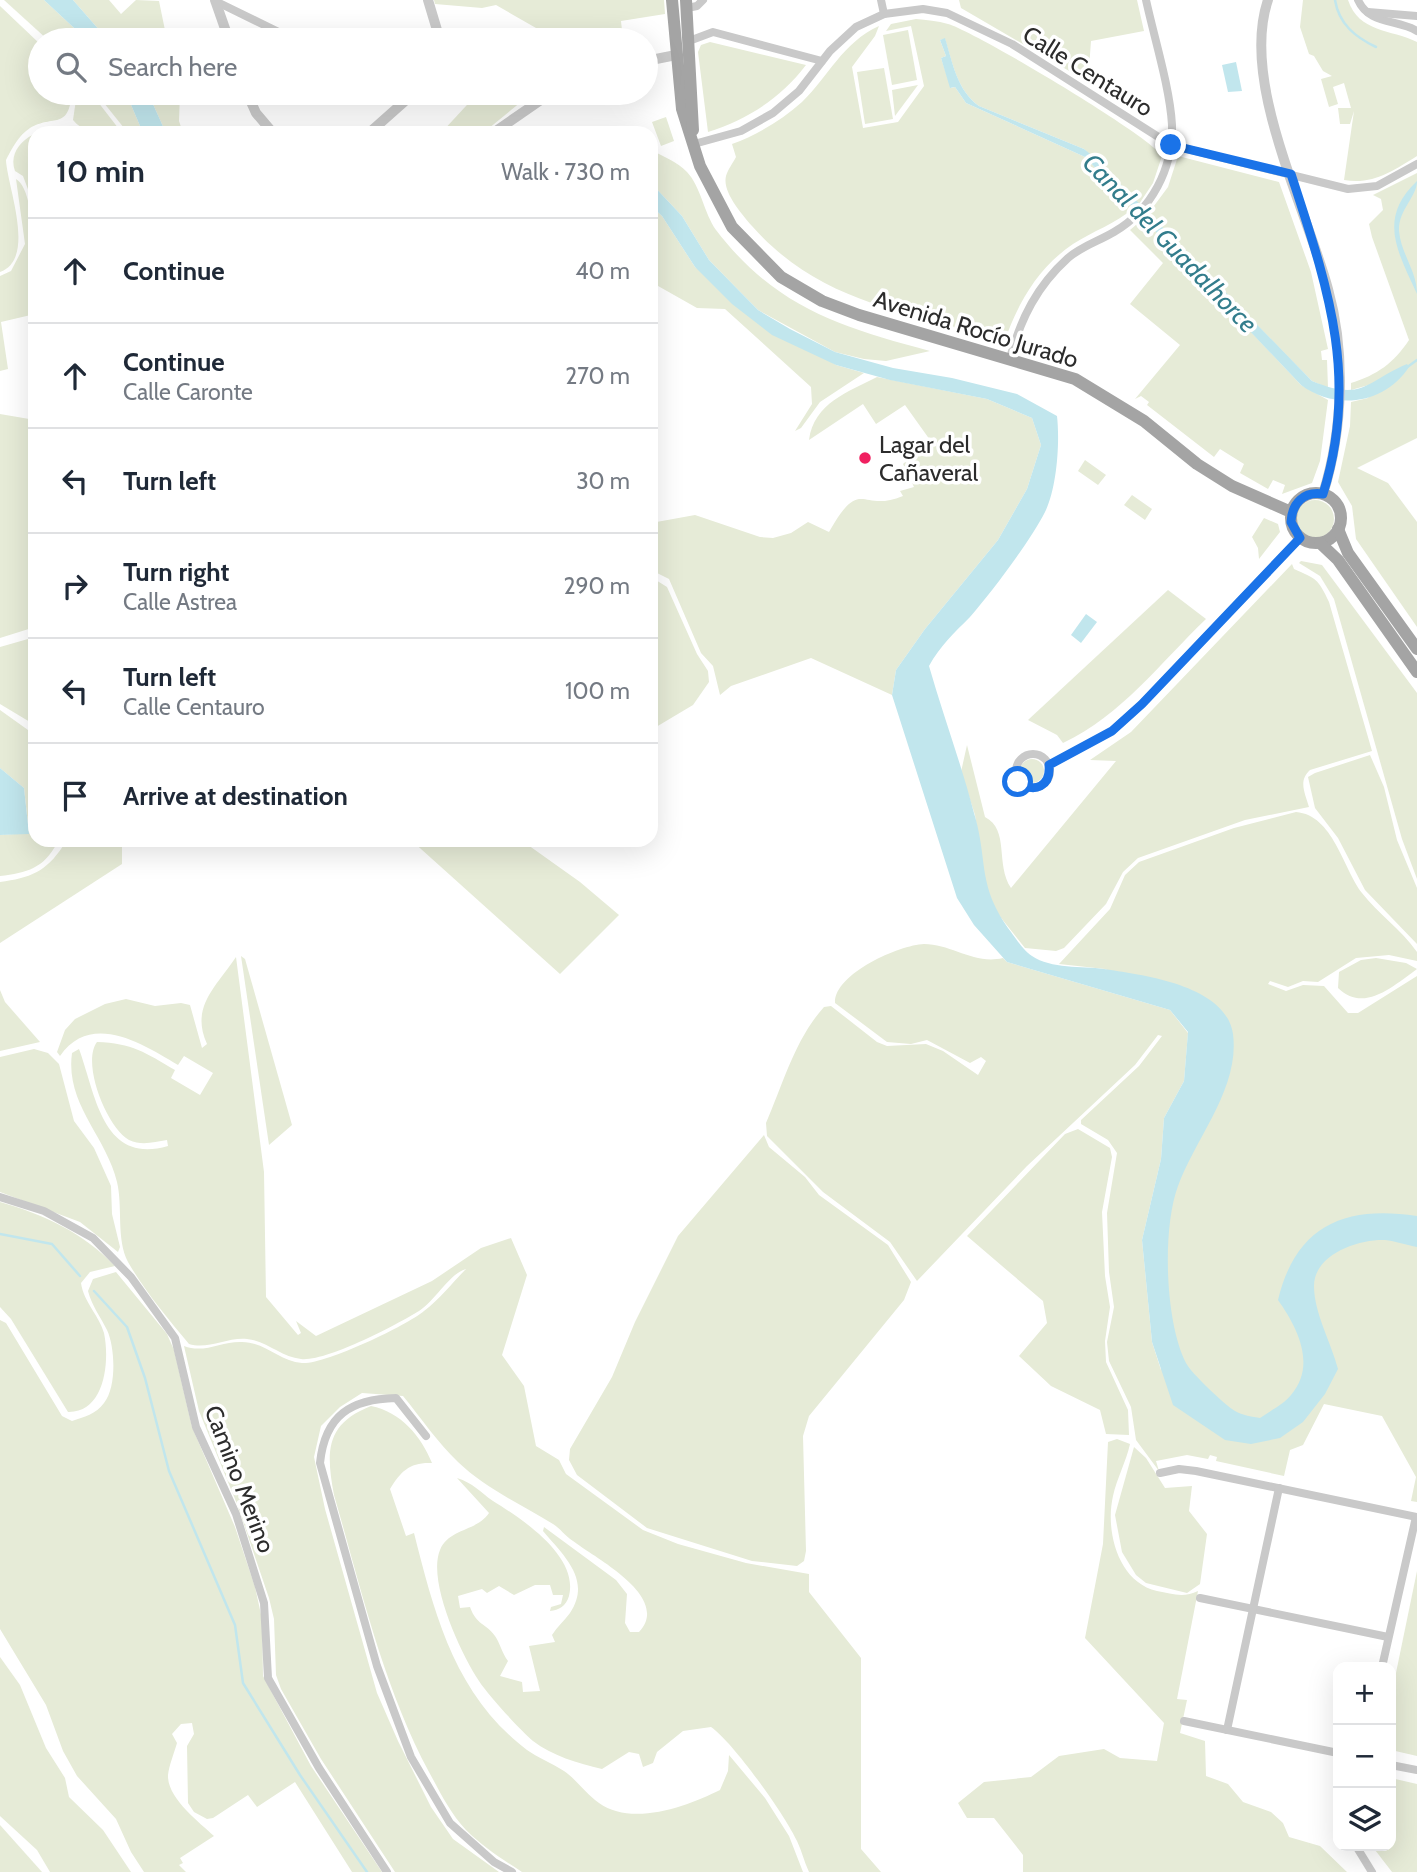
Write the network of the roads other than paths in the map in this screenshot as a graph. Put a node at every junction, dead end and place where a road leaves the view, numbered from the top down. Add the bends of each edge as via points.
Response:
1 (215, 0) edge
2 (428, 0) edge
3 (672, 0) edge
4 (703, 0) edge
5 (881, 0) edge
6 (1146, 0) edge
7 (1268, 0) edge
8 (1358, 0) edge
9 (687, 4) edge
10 (1365, 12) junction
11 (884, 14) junction
12 (1417, 16) edge
13 (225, 28) edge
14 (271, 28) edge
15 (436, 28) edge
16 (1417, 31) edge
17 (690, 41) junction
18 (676, 55) junction
19 (658, 59) edge
20 (822, 61) junction
21 (252, 105) edge
22 (400, 105) edge
23 (530, 105) edge
24 (693, 124) junction
25 (267, 126) edge
26 (377, 126) edge
27 (502, 126) edge
28 (694, 144) junction
29 (1171, 145) junction
30 (1417, 164) edge
31 (1291, 174) junction
32 (1010, 358) junction
33 (1323, 494) junction
34 (1292, 512) junction
35 (1338, 529) junction
36 (1300, 538) junction
37 (1320, 543) junction
38 (1417, 649) edge
39 (1417, 672) edge
40 (1049, 765) junction
41 (0, 1197) edge
42 (426, 1436) dead end
43 (1160, 1474) dead end
44 (1279, 1488) junction
45 (1416, 1517) edge
46 (1200, 1598) dead end
47 (1253, 1609) junction
48 (1388, 1637) junction
49 (1383, 1662) edge
50 (1184, 1721) dead end
51 (1227, 1730) junction
52 (1333, 1752) edge
53 (1396, 1766) edge
54 (1417, 1770) edge
55 (1359, 1851) edge
56 (387, 1872) edge
57 (512, 1872) edge
58 (1372, 1872) edge

1 - 13 street
1 - 14 street
2 - 15 street
3 - 18 main road
4 - 9 street via 697,6
5 - 11 street
6 - 29 street via 1172,123
7 - 31 street via 1261,37 1262,72
8 - 10 street
9 - 17 main road, Avenida Rocío Jurado
10 - 12 street
10 - 16 street
11 - 20 street, Calle Centauro via 845,36
11 - 29 street, Calle Centauro via 923,9 969,23 1023,51
17 - 20 street via 713,32
17 - 24 main road, Avenida Rocío Jurado
18 - 19 street
18 - 24 main road, Avenida Rocío Jurado via 683,65
18 - 28 main road, Avenida Rocío Jurado via 682,109
20 - 28 street, Calle Centauro via 799,91 773,113 741,131
21 - 25 street
22 - 26 street
23 - 27 street
24 - 28 main road, Avenida Rocío Jurado
28 - 32 main road, Avenida Rocío Jurado via 714,198 732,227 781,277 822,301 859,315
29 - 31 street, Calle Centauro
29 - 32 street via 1164,176 1136,215 1078,251 1035,296
30 - 31 street, Calle Centauro via 1385,183 1348,189
31 - 33 street via 1328,290 1336,331 1339,406
32 - 34 main road, Avenida Rocío Jurado via 1075,379 1144,421 1232,486
33 - 34 main road via 1300,499
33 - 35 main road via 1339,508
34 - 36 main road
35 - 37 main road
35 - 38 main road via 1348,553
36 - 37 main road
36 - 40 street via 1142,704 1112,731
37 - 39 main road via 1338,560
40 - 40 street via 1034,753 1024,755 1014,772 1018,782 1036,789 1050,775
41 - 56 street, Camino Merino via 44,1211 93,1238 131,1277 175,1338 196,1427 236,1514 264,1603 268,1678 319,1768
42 - 57 street via 396,1398 368,1399 340,1415 322,1442 320,1463 377,1665 411,1757 450,1823
43 - 44 street via 1179,1469
44 - 45 street
44 - 47 street
45 - 48 street
46 - 47 street
47 - 48 street
47 - 51 street
48 - 49 street
50 - 51 street
51 - 52 street
53 - 54 street
55 - 58 street

